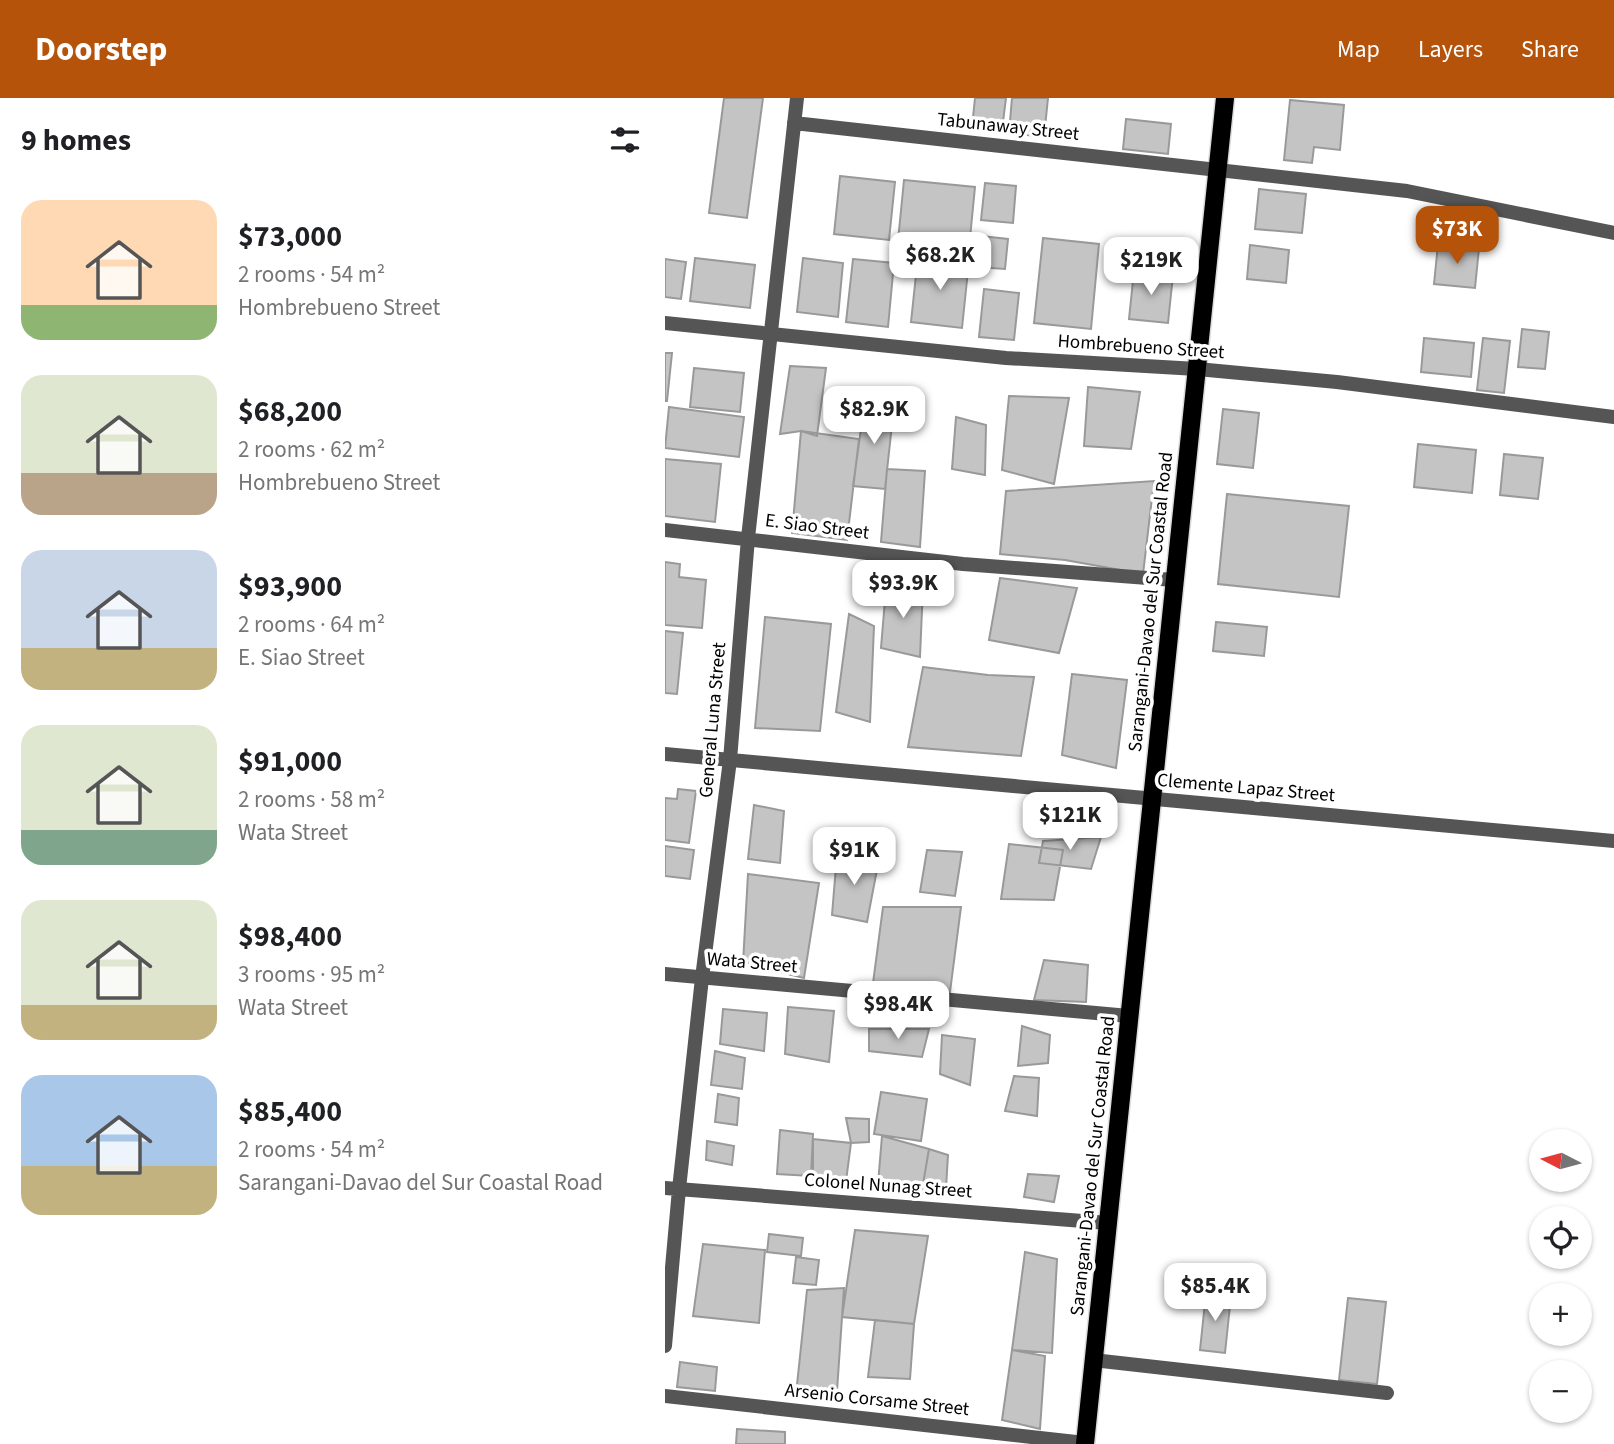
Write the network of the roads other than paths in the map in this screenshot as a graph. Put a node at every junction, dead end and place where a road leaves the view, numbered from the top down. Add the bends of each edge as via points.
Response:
1 (797, 98) edge
2 (1225, 98) edge
3 (795, 123) junction
4 (1217, 169) junction
5 (1614, 233) edge
6 (665, 323) edge
7 (771, 334) junction
8 (1196, 369) junction
9 (1614, 417) edge
10 (665, 530) edge
11 (748, 538) junction
12 (1174, 580) junction
13 (665, 754) edge
14 (730, 761) junction
15 (1152, 799) junction
16 (1614, 841) edge
17 (665, 974) edge
18 (702, 978) junction
19 (1129, 1016) junction
20 (672, 1189) edge
21 (1108, 1223) junction
22 (665, 1346) edge
23 (1093, 1360) junction
24 (1387, 1393) dead end
25 (665, 1396) edge
26 (1085, 1444) edge

1 - 3 street, General Luna Street
2 - 4 main road, Sarangani-Davao del Sur Coastal Road
3 - 4 street, Tabunaway Street
3 - 7 street, General Luna Street
4 - 5 street, Tabunaway Street via 1407,191
4 - 8 main road, Sarangani-Davao del Sur Coastal Road
6 - 7 street, Hombrebueno Street
7 - 8 street, Hombrebueno Street via 1006,358
7 - 11 street, General Luna Street
8 - 9 street, Hombrebueno Street
8 - 12 main road, Sarangani-Davao del Sur Coastal Road
10 - 11 street, E. Siao Street
11 - 12 street, E. Siao Street via 963,564
11 - 14 street, General Luna Street
12 - 15 main road, Sarangani-Davao del Sur Coastal Road
13 - 14 street, Clemente Lapaz Street
14 - 15 street, Clemente Lapaz Street
14 - 18 street, General Luna Street
15 - 16 street, Clemente Lapaz Street
15 - 19 main road, Sarangani-Davao del Sur Coastal Road
17 - 18 street, Wata Street
18 - 19 street, Wata Street
18 - 20 street, General Luna Street
19 - 21 main road, Sarangani-Davao del Sur Coastal Road
20 - 21 street, Colonel Nunag Street
20 - 22 street, General Luna Street
21 - 23 main road, Sarangani-Davao del Sur Coastal Road
23 - 24 street
23 - 26 main road, Sarangani-Davao del Sur Coastal Road
25 - 26 street, Arsenio Corsame Street

